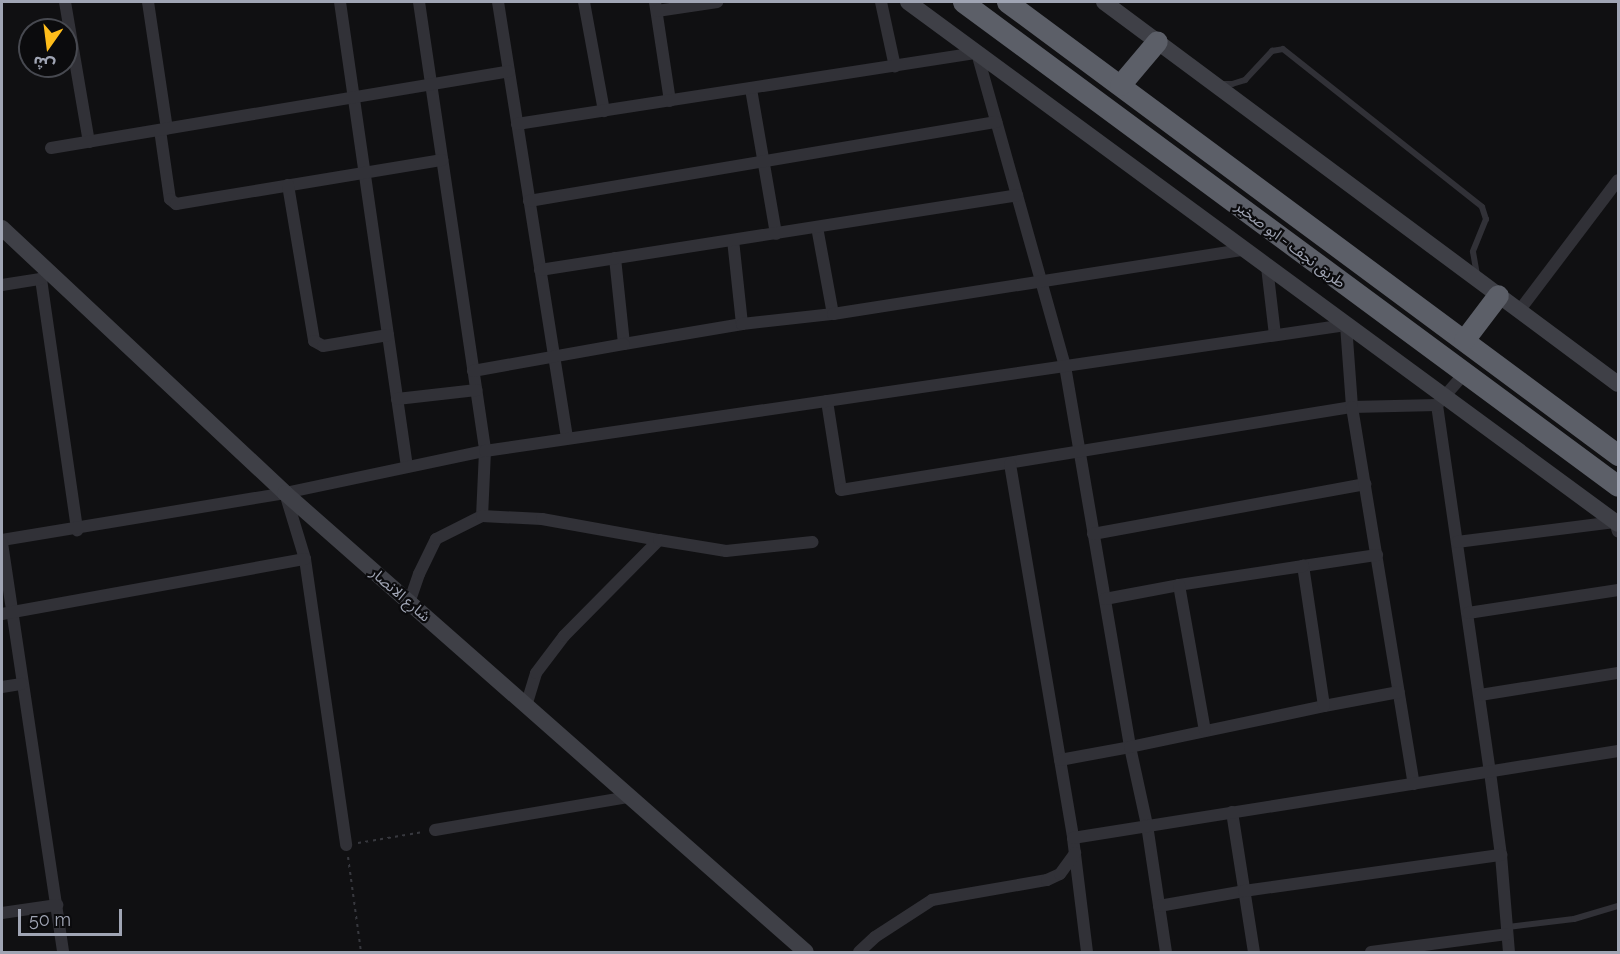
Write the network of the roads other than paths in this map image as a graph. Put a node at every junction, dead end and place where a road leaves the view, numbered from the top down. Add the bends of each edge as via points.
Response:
1 (65, 2) edge
2 (148, 2) edge
3 (340, 2) edge
4 (419, 2) edge
5 (498, 2) edge
6 (584, 2) edge
7 (717, 2) edge
8 (881, 2) edge
9 (909, 2) edge
10 (963, 2) edge
11 (1007, 2) edge
12 (1104, 2) edge
13 (656, 6) edge
14 (1157, 41) junction
15 (977, 54) junction
16 (895, 67) junction
17 (509, 71) junction
18 (1212, 82) junction
19 (431, 84) junction
20 (1120, 85) junction
21 (751, 90) junction
22 (354, 97) junction
23 (670, 101) junction
24 (604, 111) junction
25 (996, 122) junction
26 (517, 124) junction
27 (163, 129) junction
28 (89, 142) junction
29 (51, 148) dead end
30 (442, 160) junction
31 (764, 162) junction
32 (366, 172) junction
33 (1618, 180) edge
34 (288, 185) junction
35 (1017, 195) junction
36 (529, 201) junction
37 (817, 227) junction
38 (2, 228) edge
39 (776, 234) junction
40 (733, 240) junction
41 (1243, 250) junction
42 (615, 258) junction
43 (1267, 267) junction
44 (540, 270) junction
45 (44, 275) junction
46 (1041, 281) junction
47 (1479, 281) junction
48 (2, 285) edge
49 (1498, 295) junction
50 (1519, 311) junction
51 (833, 314) junction
52 (742, 324) junction
53 (1346, 325) junction
54 (388, 334) junction
55 (1275, 335) junction
56 (1464, 340) junction
57 (624, 344) junction
58 (554, 356) junction
59 (1065, 366) junction
60 (473, 371) junction
61 (1464, 374) junction
62 (1618, 384) edge
63 (476, 390) junction
64 (397, 399) junction
65 (1441, 400) junction
66 (827, 401) junction
67 (1352, 407) junction
68 (567, 439) junction
69 (485, 451) junction
70 (1079, 452) junction
71 (1618, 455) edge
72 (1010, 464) junction
73 (407, 466) junction
74 (1365, 484) junction
75 (1618, 486) edge
76 (285, 494) junction
77 (482, 516) junction
78 (1617, 526) edge
79 (77, 530) junction
80 (1093, 534) junction
81 (659, 540) junction
82 (2, 542) edge
83 (813, 542) dead end
84 (1457, 542) junction
85 (1377, 555) junction
86 (305, 559) junction
87 (1303, 566) junction
88 (1179, 585) junction
89 (1618, 590) edge
90 (1105, 599) junction
91 (409, 603) junction
92 (6, 613) edge
93 (1468, 614) junction
94 (1618, 673) edge
95 (22, 684) junction
96 (2, 687) edge
97 (1399, 692) junction
98 (1480, 695) junction
99 (526, 706) junction
100 (1324, 706) junction
101 (1205, 731) junction
102 (1130, 747) junction
103 (1618, 751) edge
104 (1060, 760) junction
105 (1491, 772) junction
106 (1414, 784) junction
107 (629, 797) junction
108 (1232, 812) junction
109 (1147, 825) junction
110 (435, 830) road end
111 (1073, 838) junction
112 (346, 845) road end
113 (1075, 853) junction
114 (1501, 855) junction
115 (1244, 891) junction
116 (57, 905) junction
117 (1159, 906) junction
118 (1618, 906) edge
119 (2, 913) edge
120 (1507, 931) junction
121 (63, 952) edge
122 (806, 952) edge
123 (859, 952) edge
124 (1087, 952) edge
125 (1166, 952) edge
126 (1254, 952) edge
127 (1371, 952) edge
128 (1509, 952) edge

1 - 28 street
2 - 27 street
3 - 22 street
4 - 19 street
5 - 17 street
6 - 24 street
7 - 13 street
8 - 16 street
9 - 15 main road
10 - 61 highway, طريق نجف - ابو صخير
11 - 20 highway, طريق نجف - ابو صخير
12 - 14 main road
13 - 23 street
14 - 18 main road
14 - 20 highway
15 - 16 street
15 - 25 street
15 - 41 main road
16 - 21 street
17 - 19 street
17 - 26 street
18 - 47 main road
18 - 47 lane via 1232,84 1245,80 1272,51 1283,49 1482,207 1486,219 1473,252
19 - 22 street
19 - 30 street
20 - 56 highway, طريق نجف - ابو صخير
21 - 23 street
21 - 31 street
22 - 27 street
22 - 32 street
23 - 24 street
24 - 26 street
25 - 31 street
25 - 35 street
26 - 36 street
27 - 28 street
27 - 34 street via 170,199 174,203
28 - 29 street
30 - 32 street
30 - 60 street
31 - 36 street
31 - 39 street
32 - 34 street
32 - 54 street
33 - 50 street
34 - 54 street via 314,341 323,346
35 - 37 street
35 - 46 street
36 - 44 street
37 - 39 street
37 - 51 street
38 - 45 main road, شارع الانصار
39 - 40 street
40 - 42 street
40 - 52 street
41 - 43 main road
41 - 46 street
42 - 44 street
42 - 57 street
43 - 53 main road
43 - 55 street
44 - 58 street
45 - 48 street
45 - 76 main road, شارع الانصار
45 - 79 street
46 - 51 street
46 - 59 street
47 - 49 main road
49 - 50 main road
49 - 56 highway
50 - 62 main road
51 - 52 street
52 - 57 street
53 - 55 street
53 - 65 main road
53 - 67 street
54 - 64 street
55 - 59 street
56 - 71 highway, طريق نجف - ابو صخير
57 - 58 street
58 - 60 street
58 - 68 street
59 - 66 street
59 - 70 street
60 - 63 street
61 - 65 street
61 - 75 highway, طريق نجف - ابو صخير
63 - 64 street
63 - 69 street
64 - 73 street
65 - 67 street
65 - 78 main road
65 - 84 street
66 - 68 street
66 - 72 street via 841,490
67 - 70 street
67 - 74 street
68 - 69 street
69 - 73 street
69 - 77 street
70 - 72 street
70 - 80 street
72 - 104 street
73 - 76 street
74 - 80 street
74 - 85 street
76 - 79 street
76 - 86 street
76 - 91 main road, شارع الانصار
77 - 81 street via 542,519
77 - 91 street via 436,539
78 - 84 street
79 - 82 street
80 - 90 street
81 - 83 street via 726,551
81 - 99 street via 564,636 536,673
82 - 92 street
84 - 93 street
85 - 87 street
85 - 97 street
86 - 92 street
86 - 112 street
87 - 88 street
87 - 100 street
88 - 90 street
88 - 101 street
89 - 93 street
90 - 102 street
91 - 99 main road, شارع الانصار
92 - 95 street
93 - 98 street
94 - 98 street
95 - 96 street
95 - 116 street
97 - 100 street
97 - 106 street
98 - 105 street
99 - 107 main road, شارع الانصار
100 - 101 street
101 - 102 street
102 - 104 street
102 - 109 street
103 - 105 street
104 - 111 street
105 - 106 street
105 - 114 street
106 - 108 street
107 - 110 street
107 - 122 main road, شارع الانصار
108 - 109 street
108 - 115 street
109 - 111 street
109 - 117 street
111 - 113 street
113 - 123 street via 1060,874 1047,880 932,900
113 - 124 street
114 - 115 street
114 - 120 street
115 - 117 street
115 - 126 street
116 - 119 street
116 - 121 street
117 - 125 street
118 - 120 lane via 1574,919
120 - 127 street
120 - 128 street

